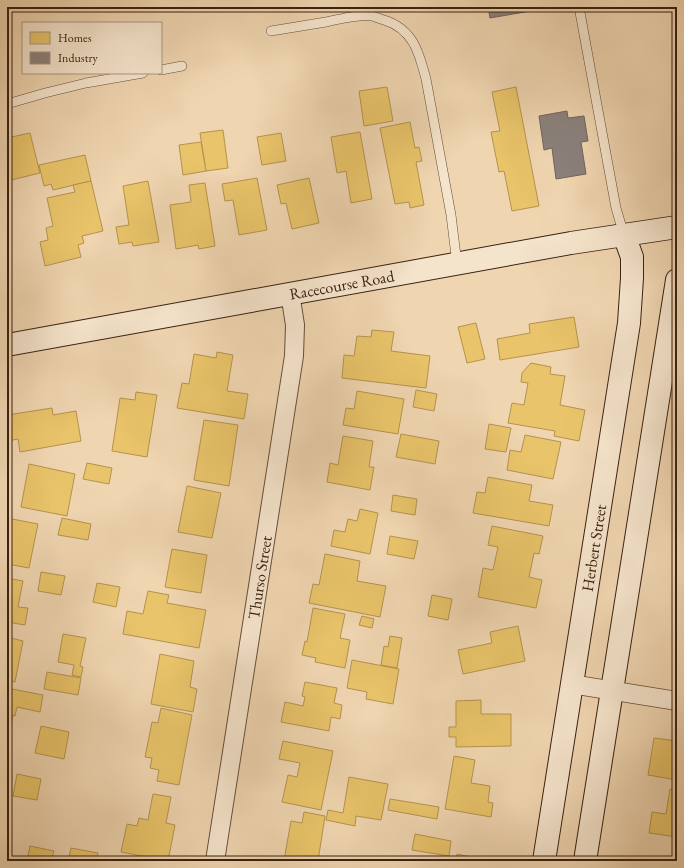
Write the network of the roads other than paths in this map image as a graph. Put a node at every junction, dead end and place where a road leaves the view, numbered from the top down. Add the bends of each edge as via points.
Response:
1 (579, 7) edge
2 (271, 31) dead end
3 (182, 66) dead end
4 (162, 70) edge
5 (137, 74) edge
6 (7, 104) edge
7 (677, 227) edge
8 (624, 234) junction
9 (456, 264) junction
10 (677, 280) edge
11 (290, 293) junction
12 (7, 345) edge
13 (571, 684) junction
14 (612, 691) junction
15 (677, 701) edge
16 (215, 861) edge
17 (544, 861) edge
18 (585, 861) edge

1 - 8 lane via 616,208
2 - 9 lane via 372,16 391,22 407,34 415,45 426,79 451,215
3 - 4 lane
5 - 6 lane via 86,83
7 - 8 street, Racecourse Road
8 - 9 street, Racecourse Road
8 - 13 street, Herbert Street via 632,257 629,323
9 - 11 street, Racecourse Road
10 - 14 street
11 - 12 street, Racecourse Road
11 - 16 street, Thurso Street via 295,325 294,356
13 - 14 street
13 - 17 street, Herbert Street
14 - 15 street
14 - 18 street

